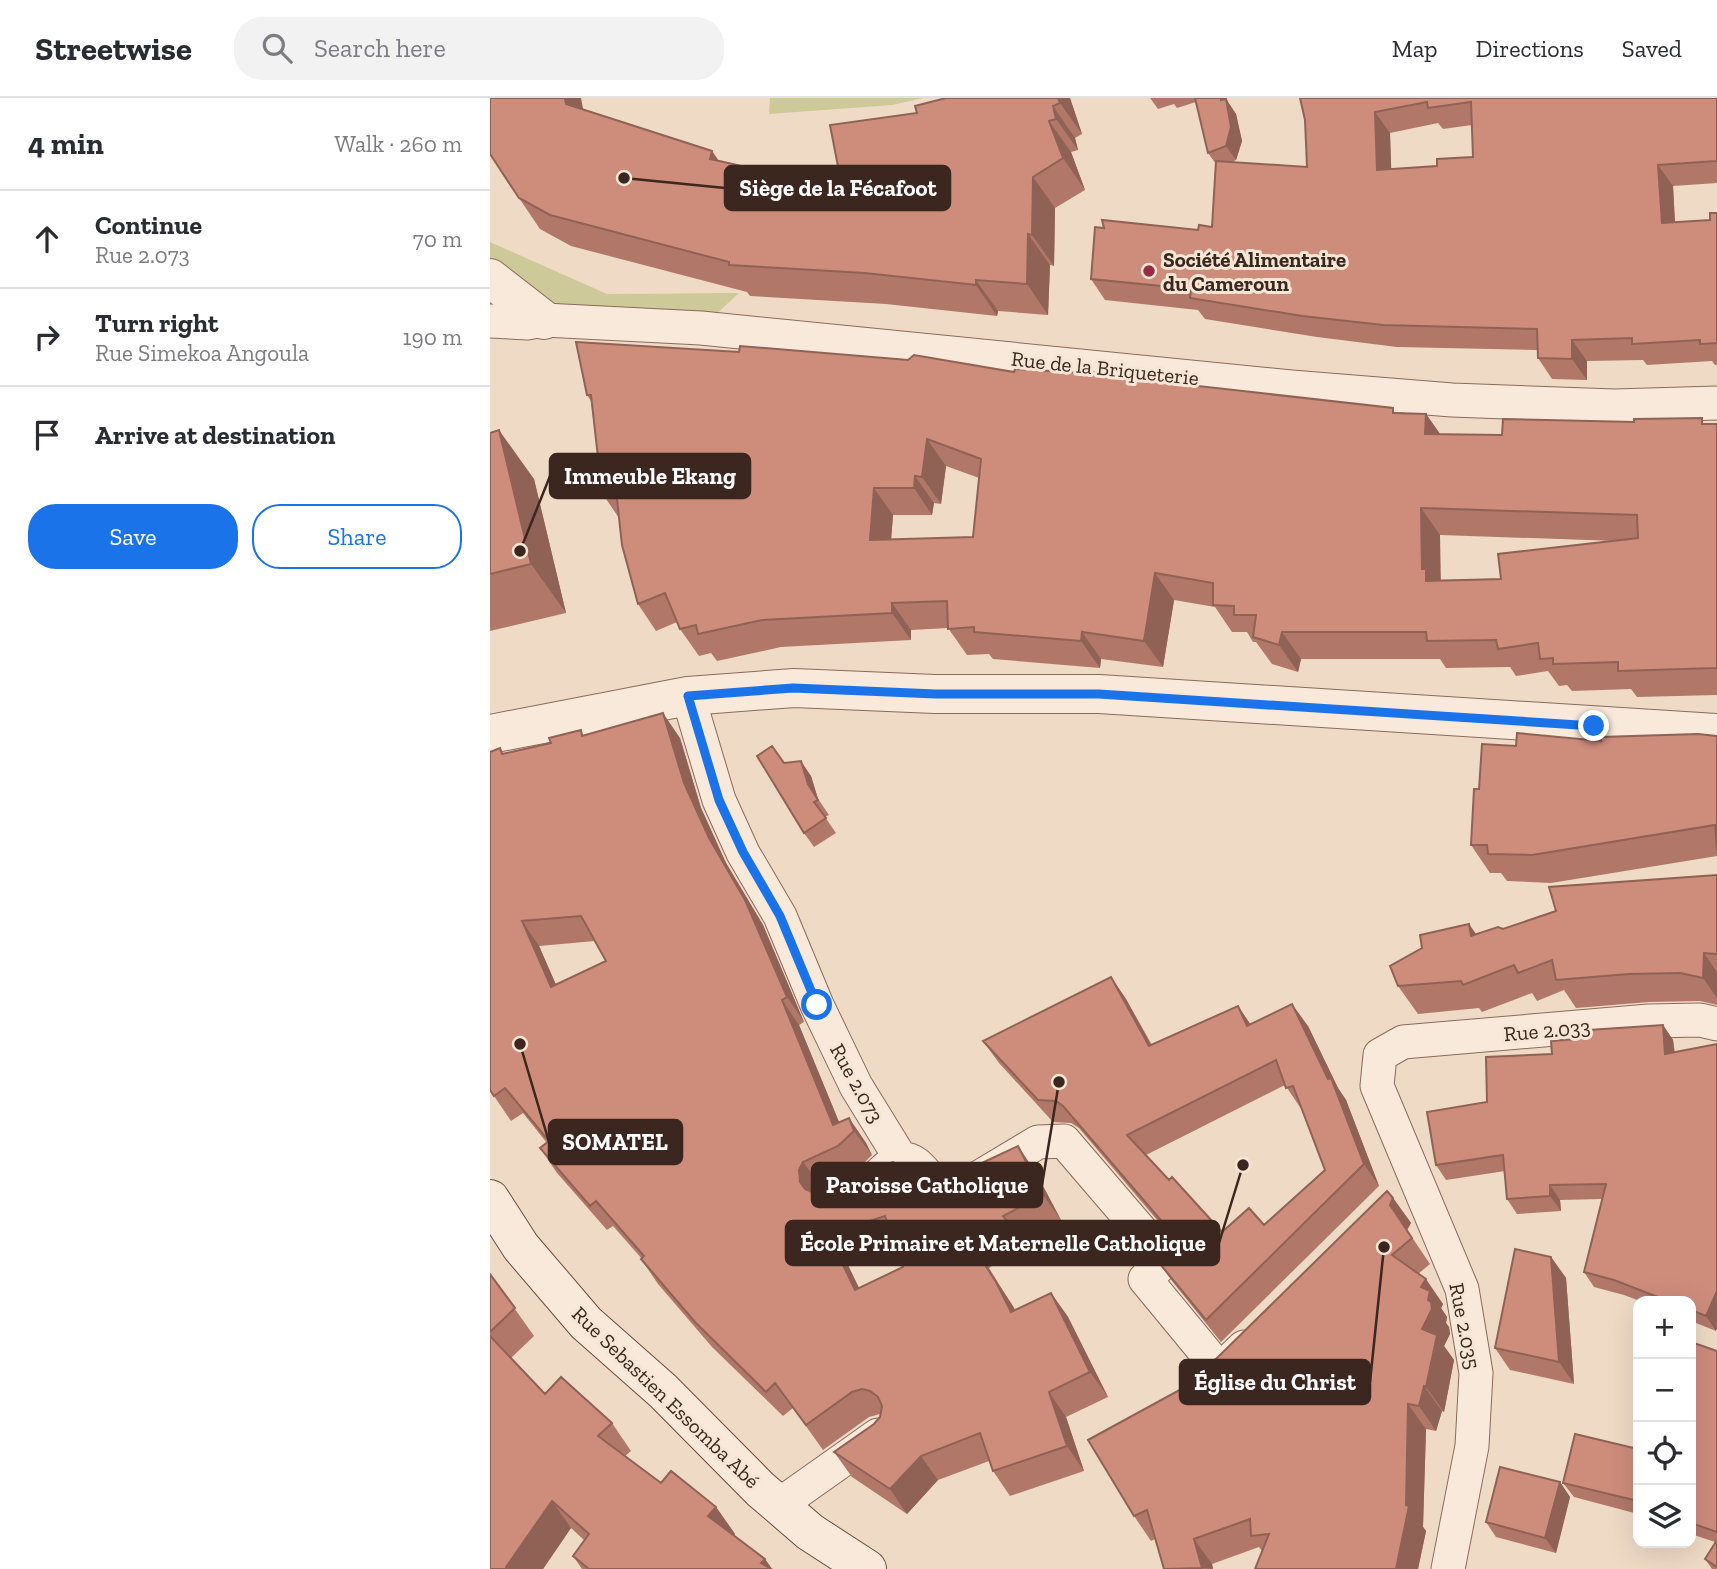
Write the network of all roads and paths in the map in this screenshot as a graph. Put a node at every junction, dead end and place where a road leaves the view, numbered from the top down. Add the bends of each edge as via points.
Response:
1 (490, 278) edge
2 (544, 320) junction
3 (491, 323) edge
4 (1717, 403) edge
5 (688, 696) junction
6 (1717, 733) edge
7 (490, 734) edge
8 (1717, 1024) edge
9 (1380, 1055) joint
10 (901, 1159) junction
11 (490, 1199) edge
12 (835, 1199) edge
13 (1269, 1322) edge
14 (880, 1433) edge
15 (779, 1505) junction
16 (867, 1569) edge
17 (1448, 1569) edge

1 - 2 street
2 - 3 street, Rue de la Briqueterie
2 - 4 street, Rue de la Briqueterie via 701,328 1452,400 1614,406
5 - 6 street via 793,688 1099,694
5 - 7 street
5 - 10 street, Rue 2.073 via 719,800 780,916 856,1086
8 - 9 street, Rue 2.033 via 1649,1021 1403,1042
9 - 17 street, Rue 2.035 via 1377,1086 1405,1187 1462,1289 1476,1373 1472,1446
10 - 12 street via 865,1188
10 - 13 street via 911,1161 948,1192 1038,1142 1063,1141 1166,1260 1145,1279 1220,1370
11 - 15 street, Rue Sebastien Essomba Abé via 521,1247 586,1323
14 - 15 street
15 - 16 street, Rue Sebastien Essomba Abé via 810,1532

